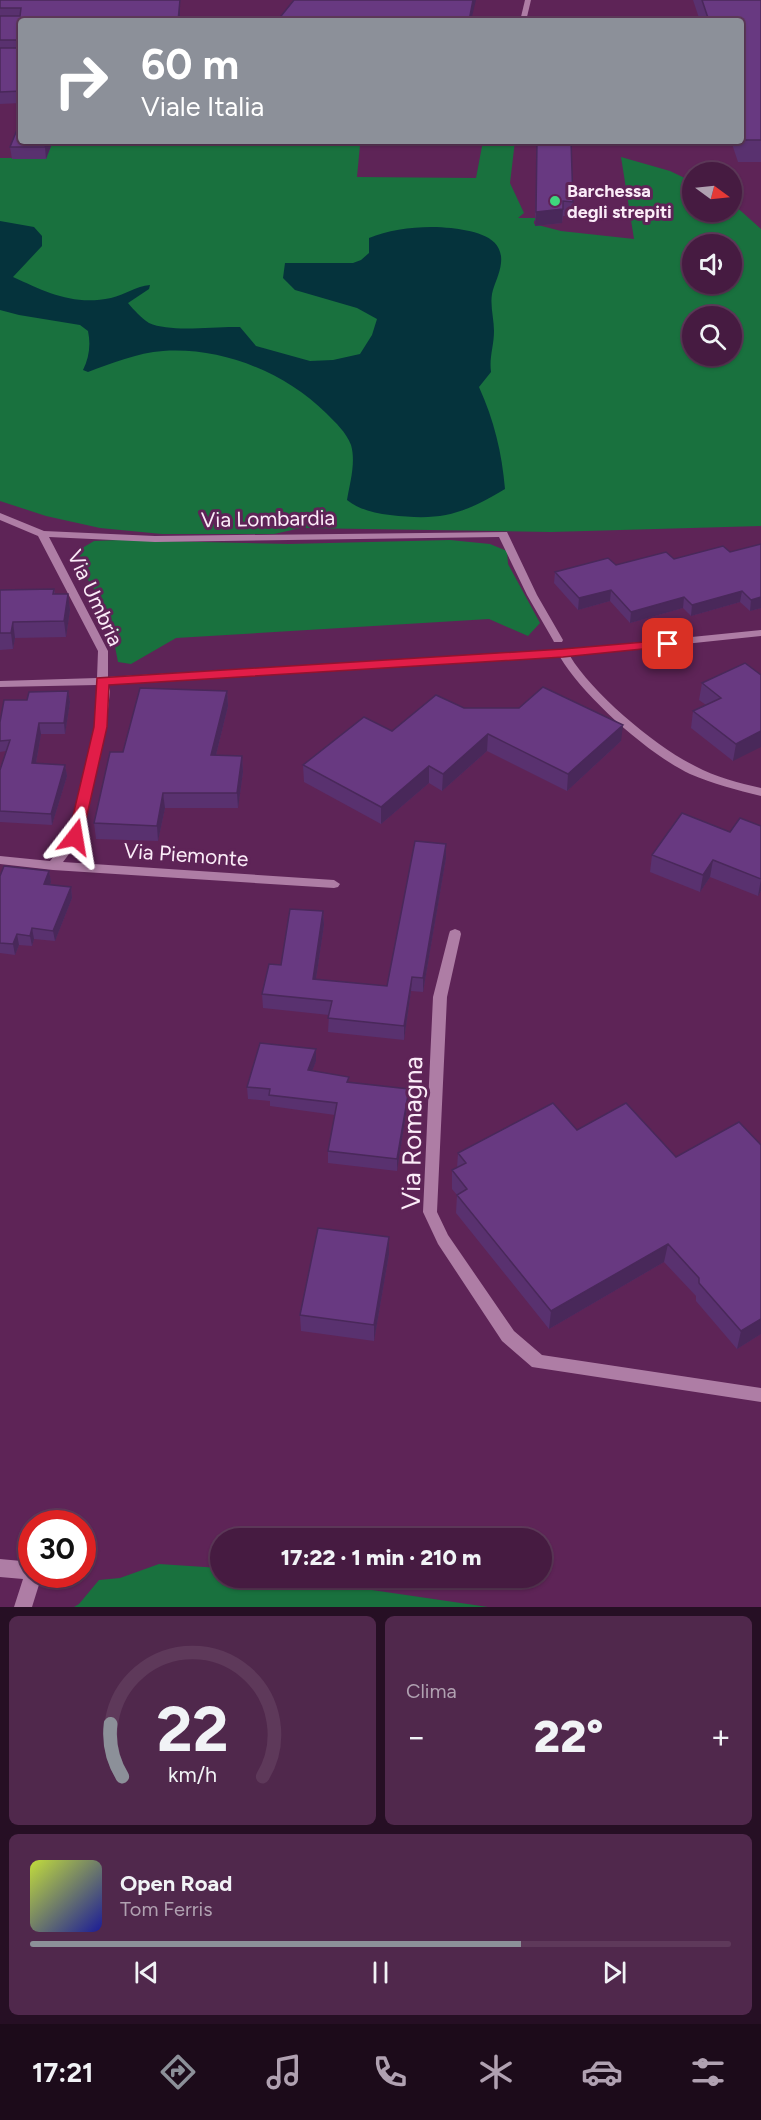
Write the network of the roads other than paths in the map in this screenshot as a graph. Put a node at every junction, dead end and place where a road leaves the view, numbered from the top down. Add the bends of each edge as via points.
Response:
1 (528, 0) edge
2 (524, 18) edge
3 (0, 516) edge
4 (42, 534) junction
5 (761, 633) edge
6 (558, 640) dead end
7 (563, 653) junction
8 (102, 681) junction
9 (0, 684) edge
10 (761, 792) edge
11 (0, 860) edge
12 (53, 866) junction
13 (334, 884) dead end
14 (455, 934) dead end
15 (761, 1395) edge
16 (0, 1568) edge
17 (18, 1571) edge
18 (28, 1588) edge
19 (23, 1607) edge

1 - 2 street
3 - 4 street, Via Lombardia
4 - 6 street, Via Lombardia via 155,539 503,534
4 - 8 street, Via Umbria via 103,651
5 - 7 street
7 - 8 street
7 - 10 street via 574,672 636,730 683,765 728,785
8 - 9 street
8 - 12 street, Via Umbria via 100,727 75,837
11 - 12 street, Via Piemonte
12 - 13 street, Via Piemonte
14 - 15 street, Via Romagna via 440,997 430,1212 442,1239 508,1336 538,1362
16 - 17 street
18 - 19 street

